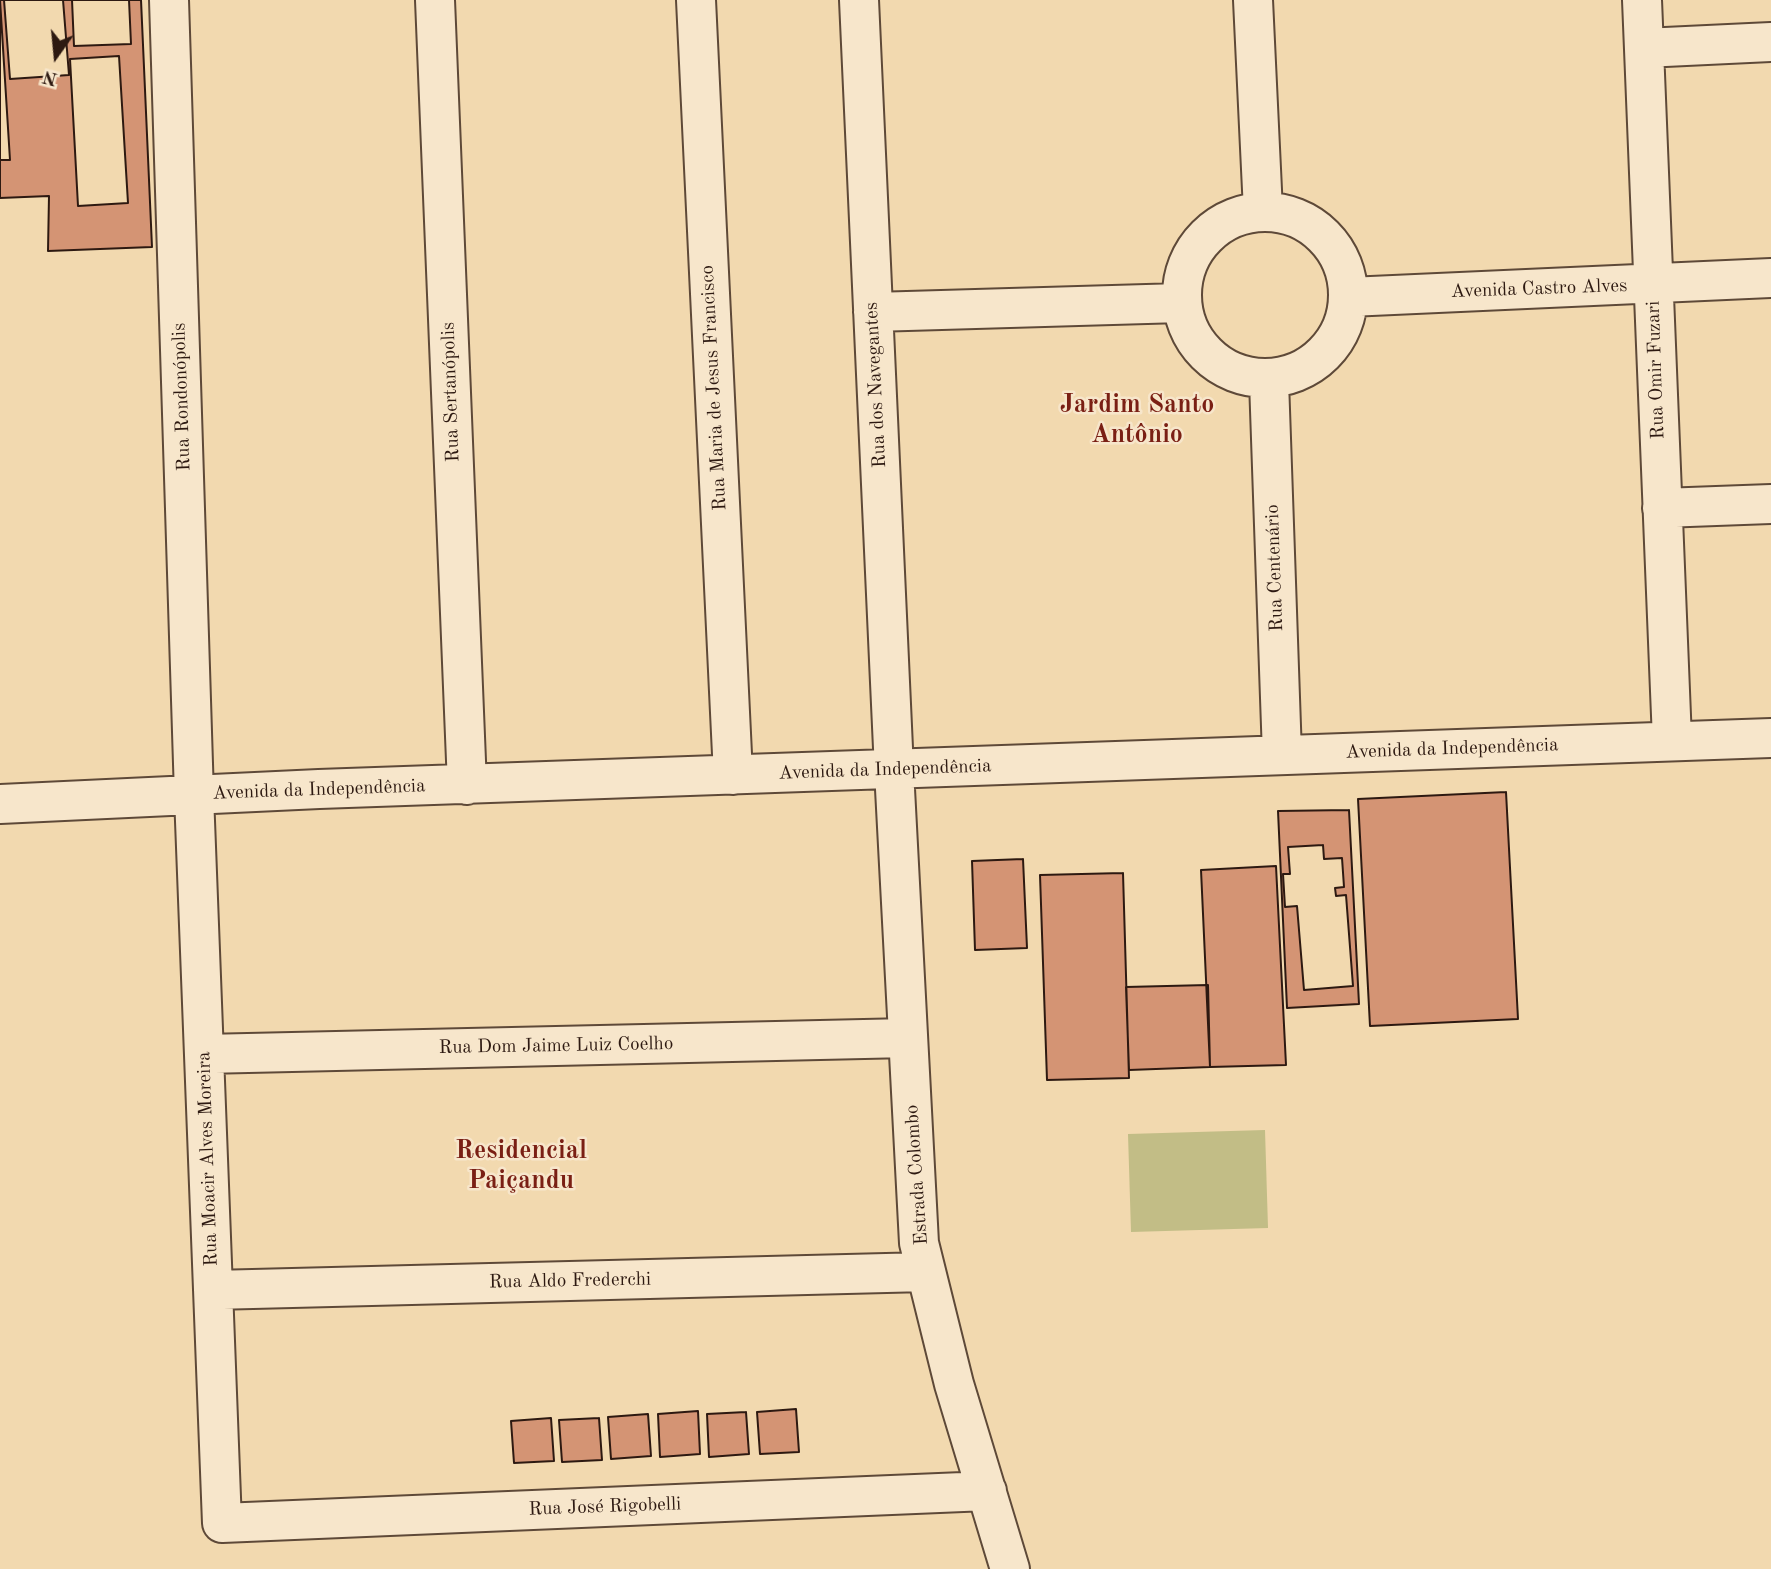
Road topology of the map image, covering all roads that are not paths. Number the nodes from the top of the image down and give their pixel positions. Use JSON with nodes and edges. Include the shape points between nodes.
{"nodes":[{"id":1,"x":169,"y":0,"type":"edge"},
{"id":2,"x":435,"y":0,"type":"edge"},
{"id":3,"x":696,"y":0,"type":"edge"},
{"id":4,"x":859,"y":0,"type":"edge"},
{"id":5,"x":1253,"y":0,"type":"edge"},
{"id":6,"x":1642,"y":0,"type":"edge"},
{"id":7,"x":1771,"y":42,"type":"edge"},
{"id":8,"x":1644,"y":48,"type":"junction"},
{"id":9,"x":1263,"y":211,"type":"junction"},
{"id":10,"x":1771,"y":278,"type":"edge"},
{"id":11,"x":1653,"y":284,"type":"junction"},
{"id":12,"x":1349,"y":297,"type":"junction"},
{"id":13,"x":1181,"y":303,"type":"junction"},
{"id":14,"x":873,"y":312,"type":"junction"},
{"id":15,"x":1269,"y":381,"type":"junction"},
{"id":16,"x":1771,"y":504,"type":"edge"},
{"id":17,"x":1662,"y":508,"type":"junction"},
{"id":18,"x":1771,"y":738,"type":"edge"},
{"id":19,"x":1672,"y":740,"type":"junction"},
{"id":20,"x":1282,"y":755,"type":"junction"},
{"id":21,"x":894,"y":769,"type":"junction"},
{"id":22,"x":733,"y":775,"type":"junction"},
{"id":23,"x":467,"y":785,"type":"junction"},
{"id":24,"x":194,"y":795,"type":"junction"},
{"id":25,"x":0,"y":804,"type":"edge"},
{"id":26,"x":908,"y":1038,"type":"junction"},
{"id":27,"x":204,"y":1054,"type":"junction"},
{"id":28,"x":926,"y":1272,"type":"junction"},
{"id":29,"x":213,"y":1290,"type":"junction"},
{"id":30,"x":987,"y":1492,"type":"junction"},
{"id":31,"x":222,"y":1522,"type":"joint"},
{"id":32,"x":1010,"y":1569,"type":"edge"}],
"edges":[{"from":1,"to":24,"type":"street","name":"Rua Rondonópolis"},
{"from":2,"to":23,"type":"street","name":"Rua Sertanópolis"},
{"from":3,"to":22,"type":"street","name":"Rua Maria de Jesus Francisco"},
{"from":4,"to":14,"type":"street","name":"Rua dos Navegantes"},
{"from":5,"to":9,"type":"street"},
{"from":6,"to":8,"type":"street","name":"Rua Omir Fuzari"},
{"from":7,"to":8,"type":"street"},
{"from":8,"to":11,"type":"street","name":"Rua Omir Fuzari"},
{"from":9,"to":12,"type":"street","via":[[1310,225],[1331,244],[1344,269]]},
{"from":9,"to":13,"type":"street","via":[[1227,220],[1204,238],[1189,261]]},
{"from":10,"to":11,"type":"street","name":"Avenida Castro Alves"},
{"from":11,"to":12,"type":"street","name":"Avenida Castro Alves"},
{"from":11,"to":17,"type":"street","name":"Rua Omir Fuzari"},
{"from":12,"to":15,"type":"street","via":[[1344,323],[1331,346],[1312,364]]},
{"from":13,"to":14,"type":"street"},
{"from":13,"to":15,"type":"street","via":[[1194,340],[1212,359],[1235,373]]},
{"from":14,"to":21,"type":"street","name":"Rua dos Navegantes"},
{"from":15,"to":20,"type":"street","name":"Rua Centenário"},
{"from":16,"to":17,"type":"street"},
{"from":17,"to":19,"type":"street","name":"Rua Omir Fuzari"},
{"from":18,"to":19,"type":"street","name":"Avenida da Independência"},
{"from":19,"to":20,"type":"street","name":"Avenida da Independência"},
{"from":20,"to":21,"type":"street","name":"Avenida da Independência"},
{"from":21,"to":22,"type":"street","name":"Avenida da Independência"},
{"from":21,"to":26,"type":"street","name":"Estrada Colombo"},
{"from":22,"to":23,"type":"street","name":"Avenida da Independência"},
{"from":23,"to":24,"type":"street","name":"Avenida da Independência"},
{"from":24,"to":25,"type":"street","name":"Avenida da Independência"},
{"from":24,"to":27,"type":"street","name":"Rua Moacir Alves Moreira"},
{"from":26,"to":27,"type":"street","name":"Rua Dom Jaime Luiz Coelho"},
{"from":26,"to":28,"type":"street","name":"Estrada Colombo","via":[[919,1243]]},
{"from":27,"to":29,"type":"street","name":"Rua Moacir Alves Moreira"},
{"from":28,"to":29,"type":"street","name":"Rua Aldo Frederchi"},
{"from":28,"to":30,"type":"street","name":"Estrada Colombo"},
{"from":29,"to":31,"type":"street","name":"Rua Moacir Alves Moreira"},
{"from":30,"to":31,"type":"street","name":"Rua José Rigobelli"},
{"from":30,"to":32,"type":"street","name":"Estrada Colombo"}]}
